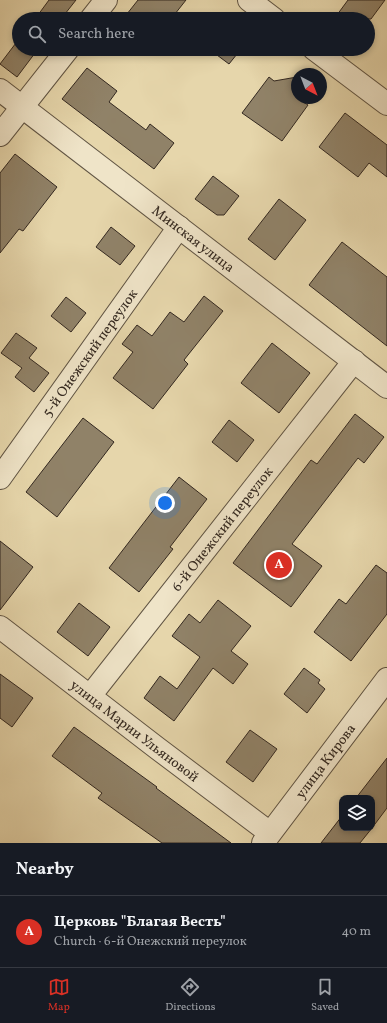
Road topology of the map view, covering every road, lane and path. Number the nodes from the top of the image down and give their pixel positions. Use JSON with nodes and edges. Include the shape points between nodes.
{"nodes":[{"id":1,"x":106,"y":0,"type":"edge"},
{"id":2,"x":249,"y":0,"type":"edge"},
{"id":3,"x":97,"y":12,"type":"edge"},
{"id":4,"x":265,"y":12,"type":"edge"},
{"id":5,"x":62,"y":56,"type":"edge"},
{"id":6,"x":323,"y":56,"type":"edge"},
{"id":7,"x":0,"y":90,"type":"edge"},
{"id":8,"x":387,"y":104,"type":"edge"},
{"id":9,"x":22,"y":107,"type":"junction"},
{"id":10,"x":0,"y":135,"type":"edge"},
{"id":11,"x":179,"y":227,"type":"junction"},
{"id":12,"x":354,"y":361,"type":"junction"},
{"id":13,"x":387,"y":387,"type":"edge"},
{"id":14,"x":0,"y":478,"type":"edge"},
{"id":15,"x":0,"y":626,"type":"edge"},
{"id":16,"x":387,"y":679,"type":"edge"},
{"id":17,"x":90,"y":696,"type":"junction"},
{"id":18,"x":266,"y":838,"type":"edge"}],
"edges":[{"from":1,"to":3,"type":"street"},
{"from":2,"to":4,"type":"street"},
{"from":5,"to":9,"type":"street"},
{"from":6,"to":8,"type":"street"},
{"from":7,"to":9,"type":"street","name":"Минская улица"},
{"from":9,"to":10,"type":"street"},
{"from":9,"to":11,"type":"street","name":"Минская улица"},
{"from":11,"to":12,"type":"street","name":"Минская улица"},
{"from":11,"to":14,"type":"street","name":"5-й Онежский переулок"},
{"from":12,"to":13,"type":"street","name":"Минская улица"},
{"from":12,"to":17,"type":"street","name":"6-й Онежский переулок"},
{"from":15,"to":17,"type":"street","name":"улица Марии Ульяновой"},
{"from":16,"to":18,"type":"street","name":"улица Кирова"},
{"from":17,"to":18,"type":"street","name":"улица Марии Ульяновой"}]}
